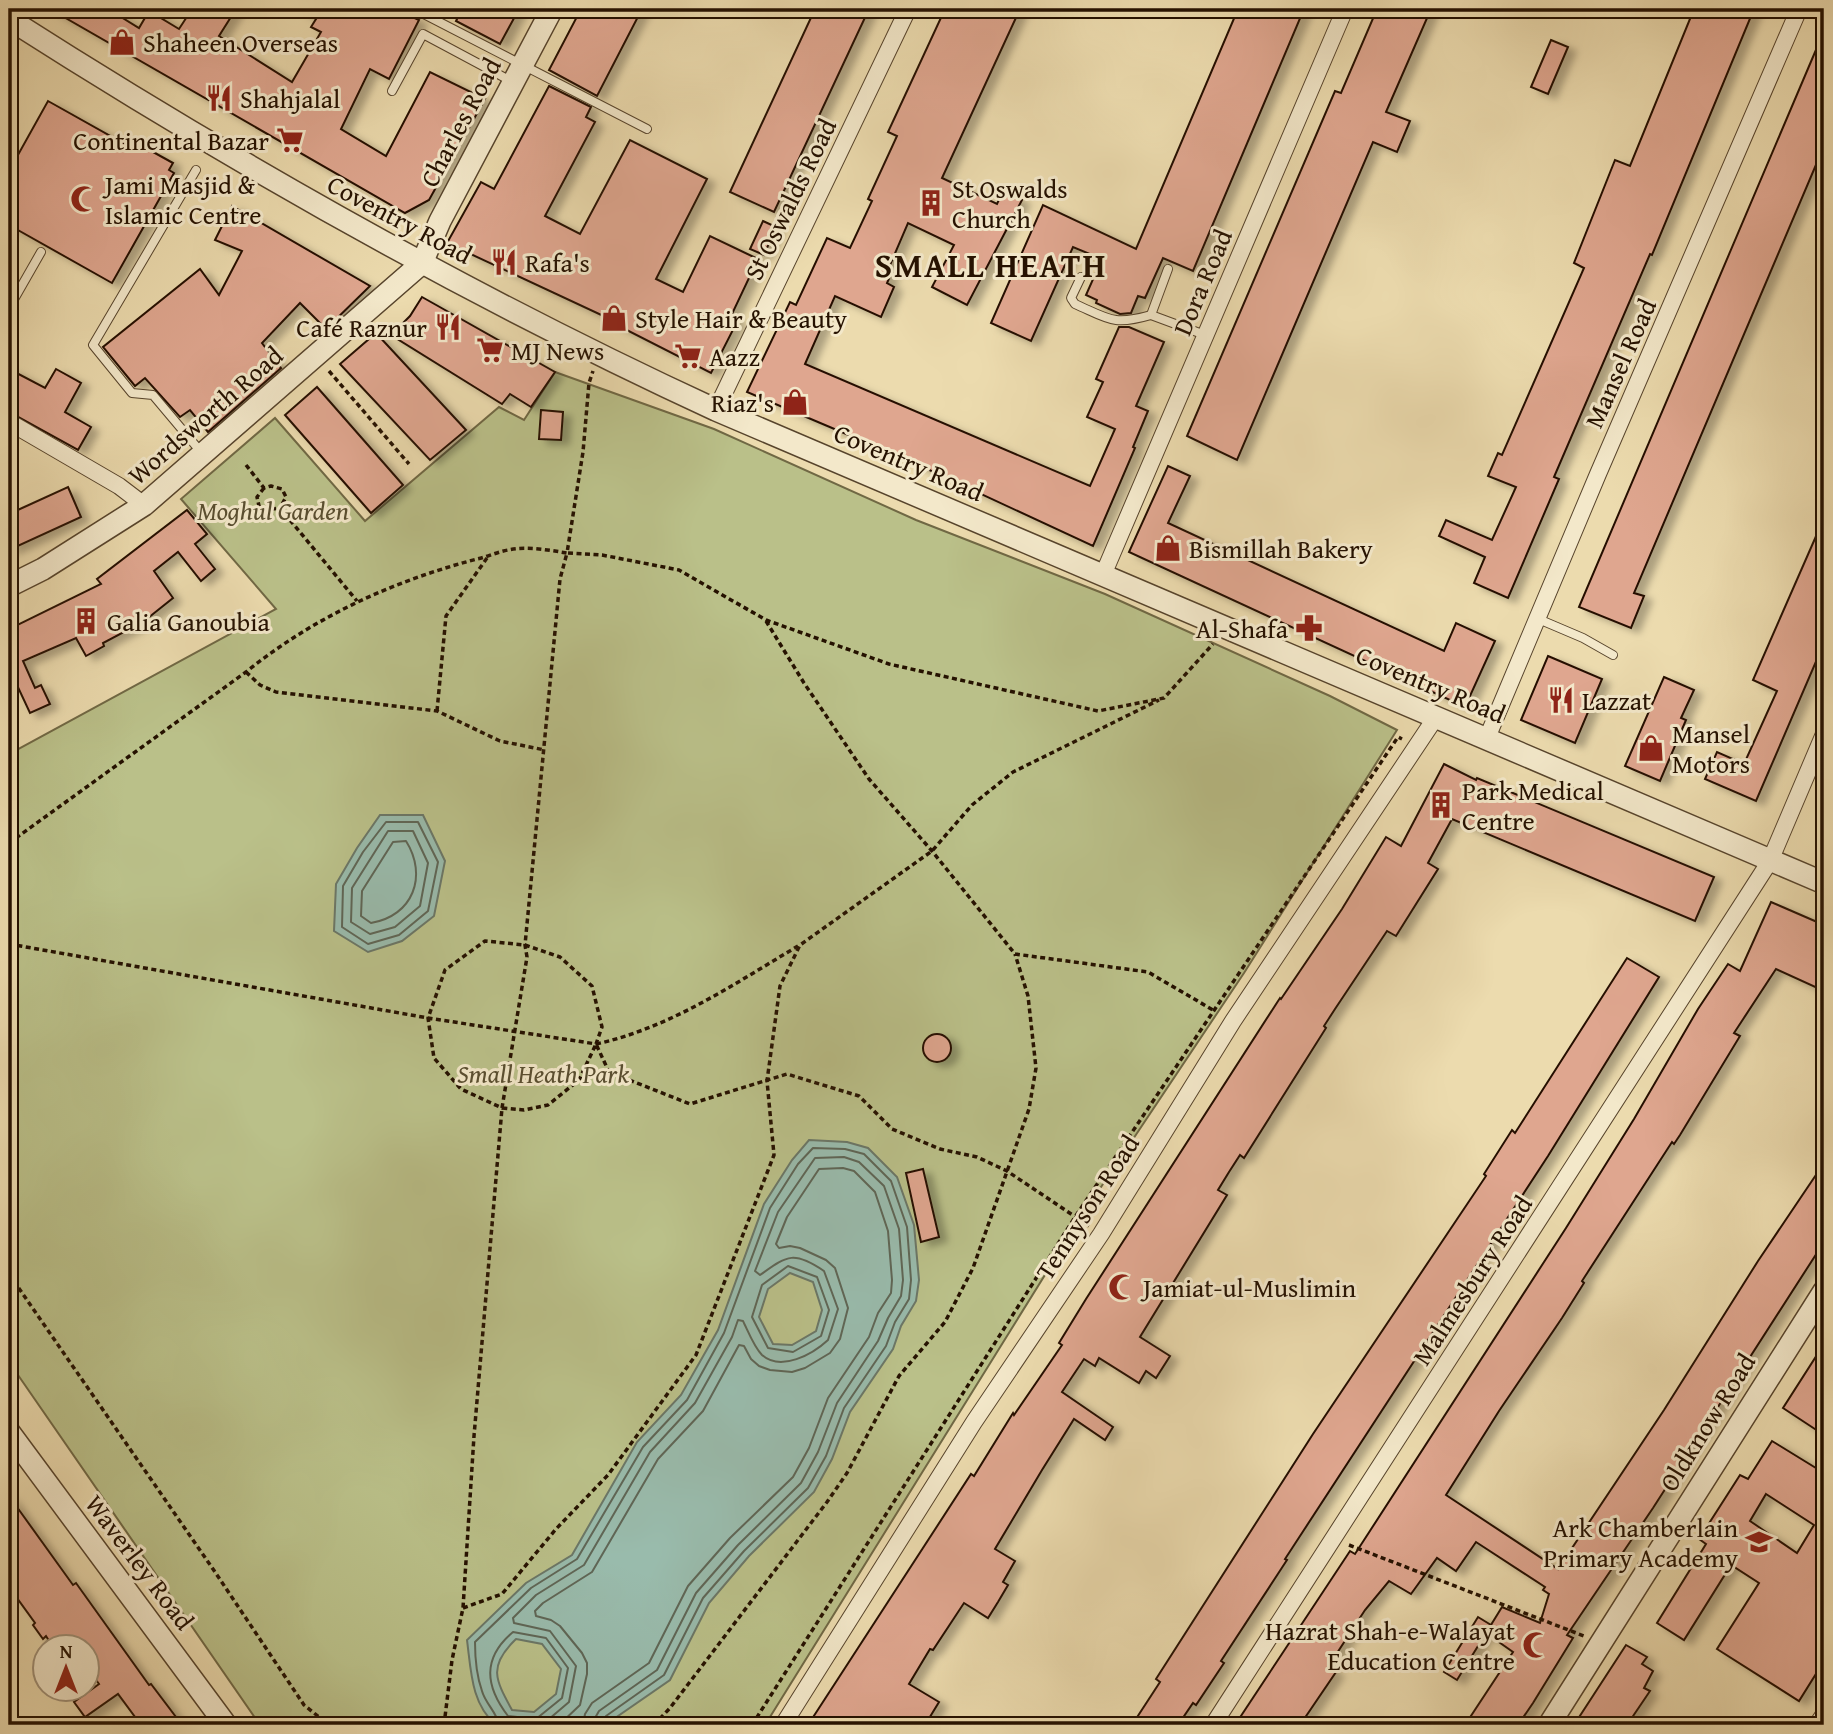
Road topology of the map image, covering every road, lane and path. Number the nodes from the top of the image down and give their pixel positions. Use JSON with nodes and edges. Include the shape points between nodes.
{"nodes":[{"id":1,"x":414,"y":9,"type":"edge"},
{"id":2,"x":552,"y":9,"type":"edge"},
{"id":3,"x":908,"y":9,"type":"edge"},
{"id":4,"x":1345,"y":9,"type":"edge"},
{"id":5,"x":1799,"y":9,"type":"edge"},
{"id":6,"x":9,"y":19,"type":"edge"},
{"id":7,"x":523,"y":63,"type":"junction"},
{"id":8,"x":513,"y":82,"type":"junction"},
{"id":9,"x":392,"y":91,"type":"dead end"},
{"id":10,"x":647,"y":129,"type":"dead end"},
{"id":11,"x":196,"y":170,"type":"dead end"},
{"id":12,"x":40,"y":252,"type":"dead end"},
{"id":13,"x":422,"y":263,"type":"junction"},
{"id":14,"x":1168,"y":269,"type":"dead end"},
{"id":15,"x":1081,"y":276,"type":"dead end"},
{"id":16,"x":9,"y":308,"type":"edge"},
{"id":17,"x":1151,"y":314,"type":"junction"},
{"id":18,"x":1205,"y":335,"type":"junction"},
{"id":19,"x":316,"y":356,"type":"junction"},
{"id":20,"x":599,"y":356,"type":"junction"},
{"id":21,"x":716,"y":410,"type":"junction"},
{"id":22,"x":9,"y":422,"type":"edge"},
{"id":23,"x":203,"y":454,"type":"junction"},
{"id":24,"x":410,"y":464,"type":"dead end"},
{"id":25,"x":246,"y":465,"type":"dead end"},
{"id":26,"x":264,"y":488,"type":"junction"},
{"id":27,"x":144,"y":505,"type":"junction"},
{"id":28,"x":280,"y":508,"type":"junction"},
{"id":29,"x":566,"y":553,"type":"junction"},
{"id":30,"x":488,"y":556,"type":"junction"},
{"id":31,"x":1103,"y":575,"type":"junction"},
{"id":32,"x":9,"y":586,"type":"edge"},
{"id":33,"x":357,"y":601,"type":"junction"},
{"id":34,"x":1536,"y":618,"type":"junction"},
{"id":35,"x":766,"y":620,"type":"junction"},
{"id":36,"x":1232,"y":629,"type":"junction"},
{"id":37,"x":1614,"y":655,"type":"dead end"},
{"id":38,"x":246,"y":672,"type":"junction"},
{"id":39,"x":1164,"y":698,"type":"junction"},
{"id":40,"x":437,"y":710,"type":"junction"},
{"id":41,"x":1436,"y":717,"type":"junction"},
{"id":42,"x":1824,"y":734,"type":"edge"},
{"id":43,"x":1487,"y":738,"type":"junction"},
{"id":44,"x":1416,"y":747,"type":"junction"},
{"id":45,"x":545,"y":750,"type":"junction"},
{"id":46,"x":9,"y":843,"type":"edge"},
{"id":47,"x":932,"y":851,"type":"junction"},
{"id":48,"x":1770,"y":861,"type":"junction"},
{"id":49,"x":1824,"y":883,"type":"edge"},
{"id":50,"x":9,"y":944,"type":"edge"},
{"id":51,"x":525,"y":945,"type":"junction"},
{"id":52,"x":800,"y":945,"type":"junction"},
{"id":53,"x":1015,"y":954,"type":"junction"},
{"id":54,"x":1213,"y":1010,"type":"junction"},
{"id":55,"x":429,"y":1018,"type":"junction"},
{"id":56,"x":1233,"y":1021,"type":"junction"},
{"id":57,"x":515,"y":1031,"type":"junction"},
{"id":58,"x":596,"y":1044,"type":"junction"},
{"id":59,"x":767,"y":1081,"type":"junction"},
{"id":60,"x":502,"y":1108,"type":"junction"},
{"id":61,"x":1007,"y":1171,"type":"junction"},
{"id":62,"x":1075,"y":1217,"type":"junction"},
{"id":63,"x":1101,"y":1234,"type":"junction"},
{"id":64,"x":9,"y":1274,"type":"edge"},
{"id":65,"x":1824,"y":1291,"type":"edge"},
{"id":66,"x":9,"y":1432,"type":"edge"},
{"id":67,"x":1334,"y":1540,"type":"junction"},
{"id":68,"x":463,"y":1608,"type":"junction"},
{"id":69,"x":1602,"y":1643,"type":"junction"},
{"id":70,"x":1824,"y":1707,"type":"edge"},
{"id":71,"x":226,"y":1725,"type":"edge"},
{"id":72,"x":329,"y":1725,"type":"edge"},
{"id":73,"x":444,"y":1725,"type":"edge"},
{"id":74,"x":654,"y":1725,"type":"edge"},
{"id":75,"x":752,"y":1725,"type":"edge"},
{"id":76,"x":783,"y":1725,"type":"edge"},
{"id":77,"x":1213,"y":1725,"type":"edge"},
{"id":78,"x":1549,"y":1725,"type":"edge"},
{"id":79,"x":1812,"y":1725,"type":"edge"}],
"edges":[{"from":1,"to":7,"type":"lane"},
{"from":2,"to":7,"type":"street","name":"Charles Road"},
{"from":3,"to":21,"type":"street","name":"St Oswalds Road"},
{"from":4,"to":18,"type":"street","name":"Dora Road"},
{"from":5,"to":34,"type":"street","name":"Mansel Road"},
{"from":6,"to":13,"type":"street","name":"Coventry Road","via":[[288,190]]},
{"from":7,"to":8,"type":"street","name":"Charles Road"},
{"from":7,"to":10,"type":"lane"},
{"from":8,"to":9,"type":"lane","via":[[423,34]]},
{"from":8,"to":13,"type":"street","name":"Charles Road"},
{"from":11,"to":23,"type":"lane","via":[[93,345],[132,393],[153,395]]},
{"from":12,"to":16,"type":"lane"},
{"from":13,"to":19,"type":"street","name":"Wordsworth Road"},
{"from":13,"to":20,"type":"street","name":"Coventry Road"},
{"from":14,"to":17,"type":"lane"},
{"from":15,"to":17,"type":"lane","via":[[1071,298],[1075,304],[1113,321]]},
{"from":17,"to":18,"type":"lane"},
{"from":18,"to":31,"type":"street","name":"Dora Road"},
{"from":19,"to":23,"type":"street","name":"Wordsworth Road"},
{"from":19,"to":24,"type":"path"},
{"from":20,"to":21,"type":"street","name":"Coventry Road"},
{"from":20,"to":29,"type":"path","via":[[589,383]]},
{"from":21,"to":31,"type":"street","name":"Coventry Road"},
{"from":22,"to":27,"type":"street"},
{"from":23,"to":27,"type":"street","name":"Wordsworth Road"},
{"from":25,"to":26,"type":"path"},
{"from":26,"to":28,"type":"path","via":[[282,489],[286,497]]},
{"from":26,"to":28,"type":"path","via":[[257,497],[259,506]]},
{"from":27,"to":32,"type":"street","name":"Wordsworth Road"},
{"from":28,"to":33,"type":"path"},
{"from":29,"to":30,"type":"path","via":[[508,550]]},
{"from":29,"to":35,"type":"path","via":[[679,570]]},
{"from":29,"to":45,"type":"path"},
{"from":30,"to":33,"type":"path","via":[[428,572]]},
{"from":30,"to":40,"type":"path","via":[[446,616]]},
{"from":31,"to":36,"type":"street","name":"Coventry Road"},
{"from":33,"to":38,"type":"path"},
{"from":34,"to":37,"type":"lane"},
{"from":34,"to":43,"type":"street","name":"Mansel Road"},
{"from":35,"to":39,"type":"path","via":[[890,664],[1098,710]]},
{"from":35,"to":47,"type":"path","via":[[869,779]]},
{"from":36,"to":39,"type":"path"},
{"from":36,"to":41,"type":"street","name":"Coventry Road"},
{"from":38,"to":40,"type":"path","via":[[276,692]]},
{"from":38,"to":46,"type":"path"},
{"from":39,"to":47,"type":"path","via":[[1013,772],[972,805]]},
{"from":40,"to":45,"type":"path","via":[[500,741]]},
{"from":41,"to":43,"type":"street","name":"Coventry Road"},
{"from":41,"to":44,"type":"street","name":"Tennyson Road"},
{"from":42,"to":48,"type":"street","name":"Malmesbury Road"},
{"from":43,"to":48,"type":"street","name":"Coventry Road"},
{"from":44,"to":54,"type":"path","via":[[1398,737]]},
{"from":44,"to":56,"type":"street","name":"Tennyson Road"},
{"from":45,"to":51,"type":"path"},
{"from":47,"to":52,"type":"path"},
{"from":47,"to":53,"type":"path"},
{"from":48,"to":49,"type":"street","name":"Coventry Road"},
{"from":48,"to":67,"type":"street","name":"Malmesbury Road"},
{"from":50,"to":55,"type":"path"},
{"from":51,"to":55,"type":"path","via":[[485,942],[445,970]]},
{"from":51,"to":57,"type":"path"},
{"from":51,"to":58,"type":"path","via":[[561,957],[592,986],[601,1027]]},
{"from":52,"to":58,"type":"path","via":[[672,1019]]},
{"from":52,"to":59,"type":"path","via":[[779,986]]},
{"from":53,"to":54,"type":"path","via":[[1148,972]]},
{"from":53,"to":61,"type":"path","via":[[1028,996],[1036,1068],[1029,1109]]},
{"from":54,"to":56,"type":"path"},
{"from":54,"to":62,"type":"path"},
{"from":55,"to":57,"type":"path"},
{"from":55,"to":60,"type":"path","via":[[434,1058],[461,1089]]},
{"from":56,"to":63,"type":"street","name":"Tennyson Road"},
{"from":57,"to":58,"type":"path"},
{"from":57,"to":60,"type":"path"},
{"from":58,"to":59,"type":"path","via":[[609,1072],[690,1104]]},
{"from":58,"to":60,"type":"path","via":[[579,1080],[548,1105]]},
{"from":59,"to":61,"type":"path","via":[[787,1074],[859,1096],[892,1129]]},
{"from":59,"to":68,"type":"path","via":[[774,1155],[696,1355],[608,1475],[555,1529],[502,1594]]},
{"from":60,"to":68,"type":"path"},
{"from":61,"to":62,"type":"path"},
{"from":61,"to":74,"type":"path","via":[[973,1268],[945,1322],[900,1376],[827,1502]]},
{"from":62,"to":63,"type":"path"},
{"from":62,"to":75,"type":"path"},
{"from":63,"to":76,"type":"street","name":"Tennyson Road","via":[[974,1422]]},
{"from":64,"to":72,"type":"path","via":[[304,1704]]},
{"from":65,"to":69,"type":"street","name":"Oldknow Road"},
{"from":66,"to":71,"type":"street","name":"Waverley Road"},
{"from":67,"to":69,"type":"path"},
{"from":67,"to":77,"type":"street","name":"Malmesbury Road"},
{"from":68,"to":73,"type":"path"},
{"from":69,"to":78,"type":"street","name":"Oldknow Road"},
{"from":70,"to":79,"type":"lane"}]}
